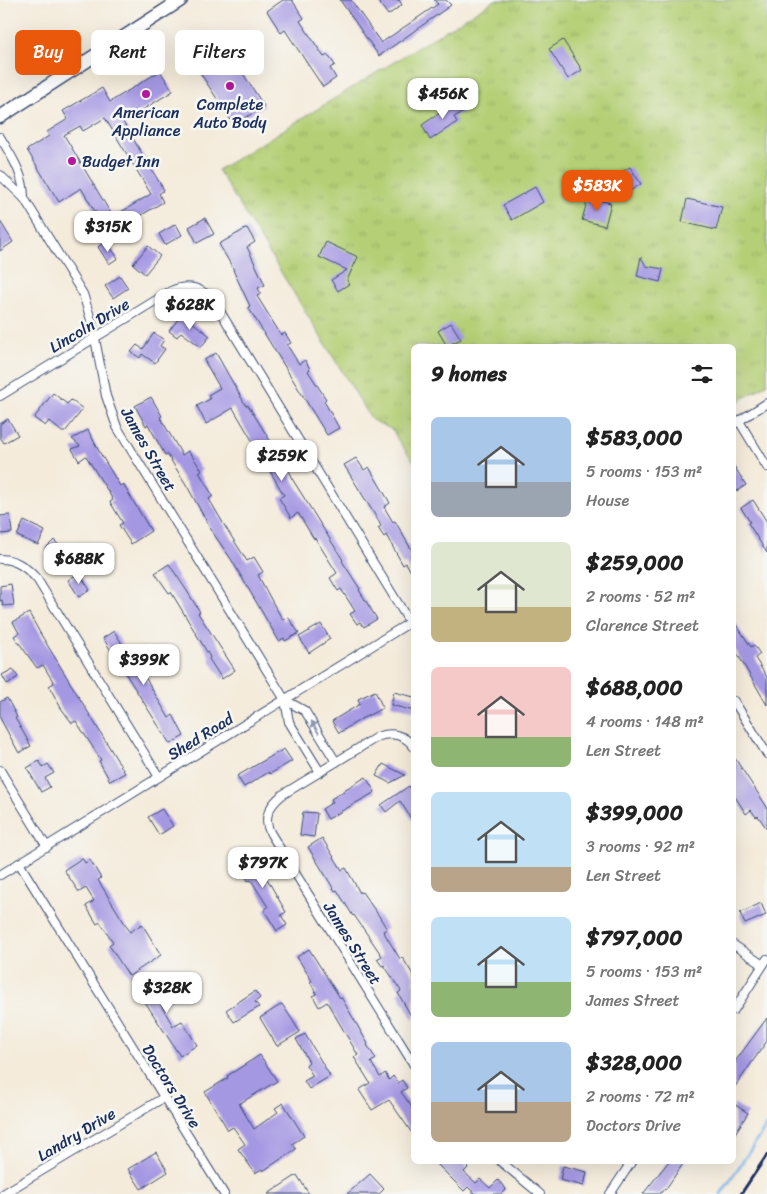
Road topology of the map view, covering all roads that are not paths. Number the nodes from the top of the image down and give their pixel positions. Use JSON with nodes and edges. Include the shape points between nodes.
{"nodes":[{"id":1,"x":181,"y":0,"type":"edge"},
{"id":2,"x":0,"y":117,"type":"edge"},
{"id":3,"x":0,"y":137,"type":"edge"},
{"id":4,"x":0,"y":175,"type":"edge"},
{"id":5,"x":24,"y":198,"type":"junction"},
{"id":6,"x":95,"y":338,"type":"junction"},
{"id":7,"x":0,"y":396,"type":"edge"},
{"id":8,"x":767,"y":403,"type":"edge"},
{"id":9,"x":736,"y":422,"type":"edge"},
{"id":10,"x":767,"y":466,"type":"edge"},
{"id":11,"x":0,"y":559,"type":"edge"},
{"id":12,"x":411,"y":620,"type":"edge"},
{"id":13,"x":411,"y":623,"type":"edge"},
{"id":14,"x":285,"y":700,"type":"junction"},
{"id":15,"x":736,"y":703,"type":"edge"},
{"id":16,"x":411,"y":744,"type":"edge"},
{"id":17,"x":767,"y":754,"type":"edge"},
{"id":18,"x":336,"y":762,"type":"junction"},
{"id":19,"x":0,"y":770,"type":"edge"},
{"id":20,"x":320,"y":772,"type":"junction"},
{"id":21,"x":159,"y":777,"type":"junction"},
{"id":22,"x":47,"y":846,"type":"junction"},
{"id":23,"x":19,"y":863,"type":"junction"},
{"id":24,"x":0,"y":875,"type":"edge"},
{"id":25,"x":736,"y":946,"type":"edge"},
{"id":26,"x":765,"y":962,"type":"edge"},
{"id":27,"x":736,"y":1007,"type":"edge"},
{"id":28,"x":411,"y":1060,"type":"edge"},
{"id":29,"x":163,"y":1098,"type":"junction"},
{"id":30,"x":504,"y":1164,"type":"edge"},
{"id":31,"x":630,"y":1164,"type":"edge"},
{"id":32,"x":3,"y":1194,"type":"edge"},
{"id":33,"x":224,"y":1194,"type":"edge"},
{"id":34,"x":540,"y":1194,"type":"edge"},
{"id":35,"x":610,"y":1194,"type":"edge"}],
"edges":[{"from":1,"to":2,"type":"main road"},
{"from":3,"to":5,"type":"street","name":"James Street","via":[[19,169]]},
{"from":4,"to":5,"type":"street","name":"James Street"},
{"from":5,"to":6,"type":"street","name":"James Street","via":[[80,288]]},
{"from":6,"to":7,"type":"street","name":"Lincoln Drive"},
{"from":6,"to":12,"type":"street","name":"Lincoln Drive","via":[[171,291],[195,288],[206,293]]},
{"from":6,"to":14,"type":"street","name":"James Street","via":[[107,401],[117,427]]},
{"from":8,"to":9,"type":"street"},
{"from":9,"to":10,"type":"street"},
{"from":11,"to":21,"type":"street","via":[[20,564],[37,579]]},
{"from":13,"to":14,"type":"street","name":"Shed Road"},
{"from":18,"to":14,"type":"street","name":"James Street","one_way":true,"via":[[305,711]]},
{"from":14,"to":20,"type":"street","name":"James Street","via":[[289,722]]},
{"from":14,"to":21,"type":"street","name":"Shed Road"},
{"from":15,"to":17,"type":"street"},
{"from":16,"to":18,"type":"street","name":"James Street","via":[[405,738],[383,734]]},
{"from":18,"to":20,"type":"street","name":"James Street"},
{"from":19,"to":22,"type":"street"},
{"from":20,"to":28,"type":"street","name":"James Street","via":[[276,800],[266,818],[268,829]]},
{"from":21,"to":22,"type":"street","name":"Shed Road"},
{"from":22,"to":23,"type":"street","name":"Shed Road"},
{"from":23,"to":24,"type":"street","name":"Shed Road"},
{"from":23,"to":29,"type":"street","name":"Doctors Drive"},
{"from":25,"to":26,"type":"street"},
{"from":26,"to":27,"type":"street"},
{"from":29,"to":32,"type":"street","name":"Landry Drive"},
{"from":29,"to":33,"type":"street","name":"Doctors Drive"},
{"from":30,"to":34,"type":"street"},
{"from":31,"to":35,"type":"street"}]}
